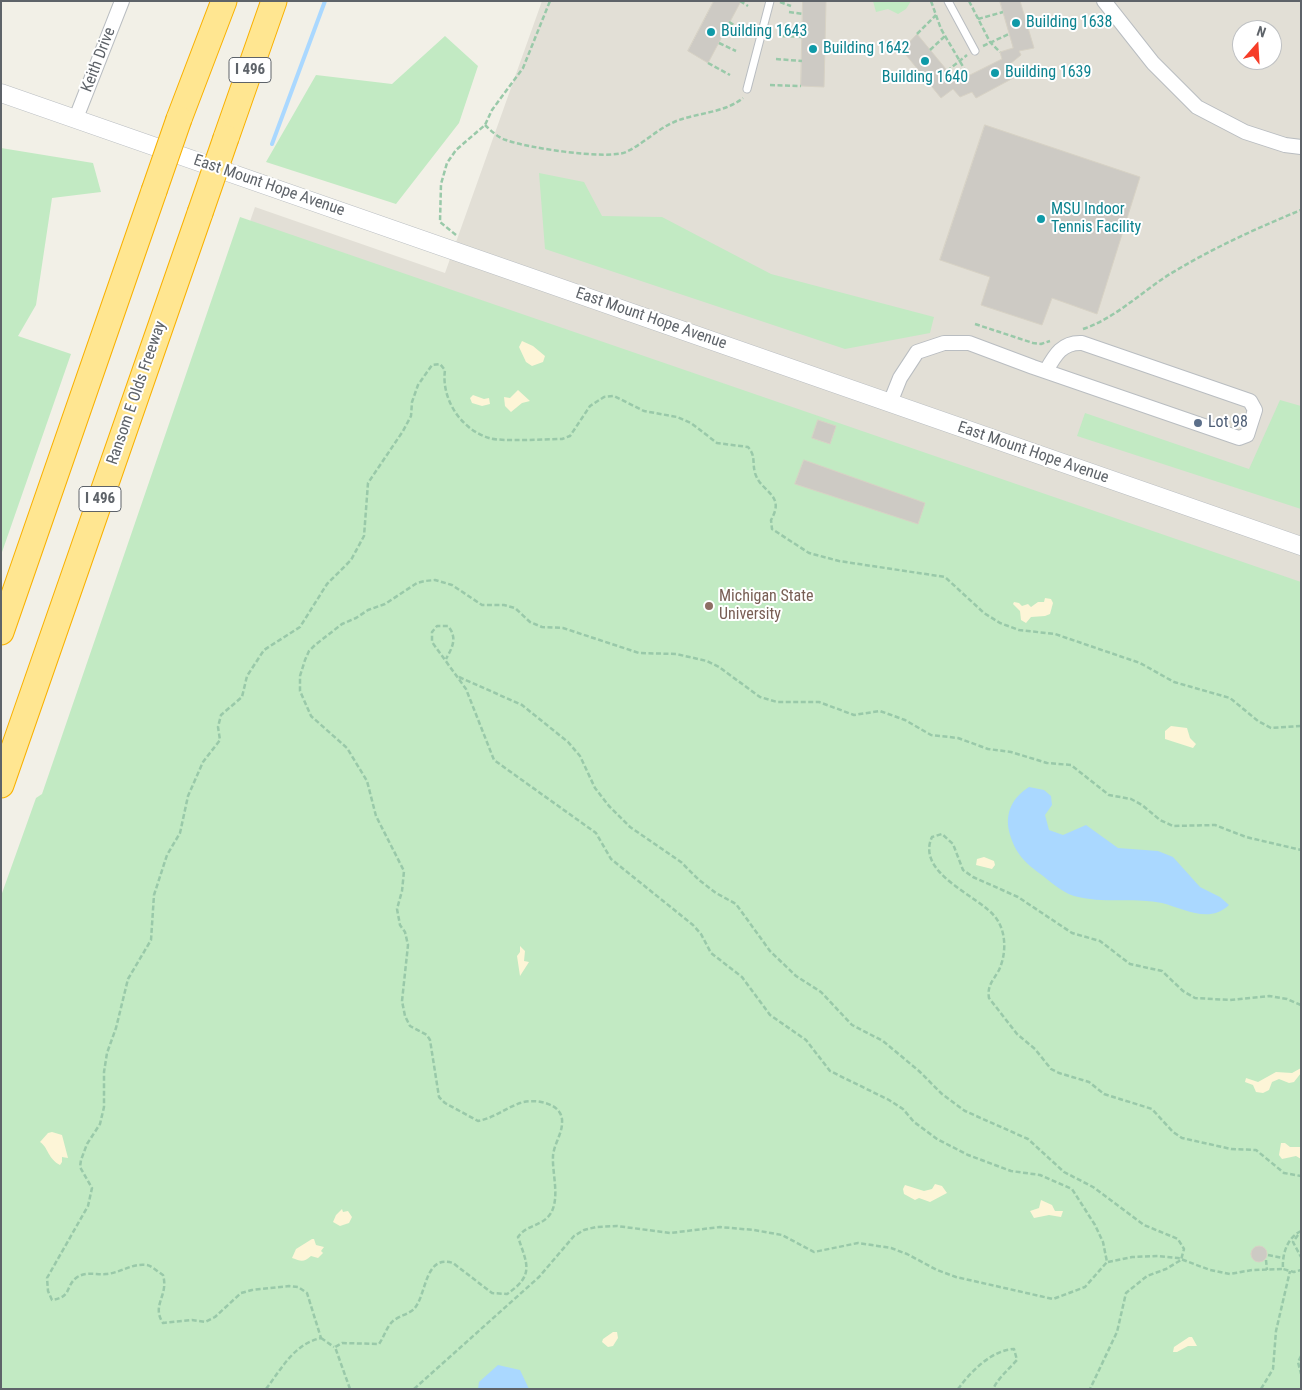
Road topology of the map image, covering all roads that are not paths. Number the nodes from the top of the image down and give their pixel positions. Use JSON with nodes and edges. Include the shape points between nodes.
{"nodes":[{"id":1,"x":122,"y":1,"type":"edge"},
{"id":2,"x":224,"y":1,"type":"edge"},
{"id":3,"x":274,"y":1,"type":"edge"},
{"id":4,"x":770,"y":1,"type":"edge"},
{"id":5,"x":948,"y":1,"type":"edge"},
{"id":6,"x":1104,"y":1,"type":"edge"},
{"id":7,"x":975,"y":51,"type":"dead end"},
{"id":8,"x":748,"y":89,"type":"road end"},
{"id":9,"x":1,"y":93,"type":"edge"},
{"id":10,"x":76,"y":118,"type":"junction"},
{"id":11,"x":1301,"y":147,"type":"edge"},
{"id":12,"x":1046,"y":372,"type":"junction"},
{"id":13,"x":890,"y":403,"type":"junction"},
{"id":14,"x":1301,"y":546,"type":"edge"},
{"id":15,"x":1,"y":632,"type":"edge"},
{"id":16,"x":1,"y":785,"type":"edge"}],
"edges":[{"from":1,"to":10,"type":"street","name":"Keith Drive"},
{"from":2,"to":15,"type":"highway","bridge":true,"via":[[179,120]]},
{"from":3,"to":16,"type":"highway","name":"Ransom E Olds Freeway","number":"I 496","bridge":true},
{"from":4,"to":8,"type":"lane"},
{"from":5,"to":7,"type":"lane"},
{"from":6,"to":11,"type":"street","via":[[1153,63],[1197,107],[1245,132]]},
{"from":9,"to":10,"type":"street","name":"East Mount Hope Avenue"},
{"from":10,"to":13,"type":"street","name":"East Mount Hope Avenue"},
{"from":12,"to":12,"type":"street","via":[[1062,347],[1082,344],[1250,401],[1255,410],[1247,435],[1239,438]]},
{"from":12,"to":13,"type":"street","via":[[969,343],[944,343],[917,352],[900,378]]},
{"from":13,"to":14,"type":"street","name":"East Mount Hope Avenue"}]}
